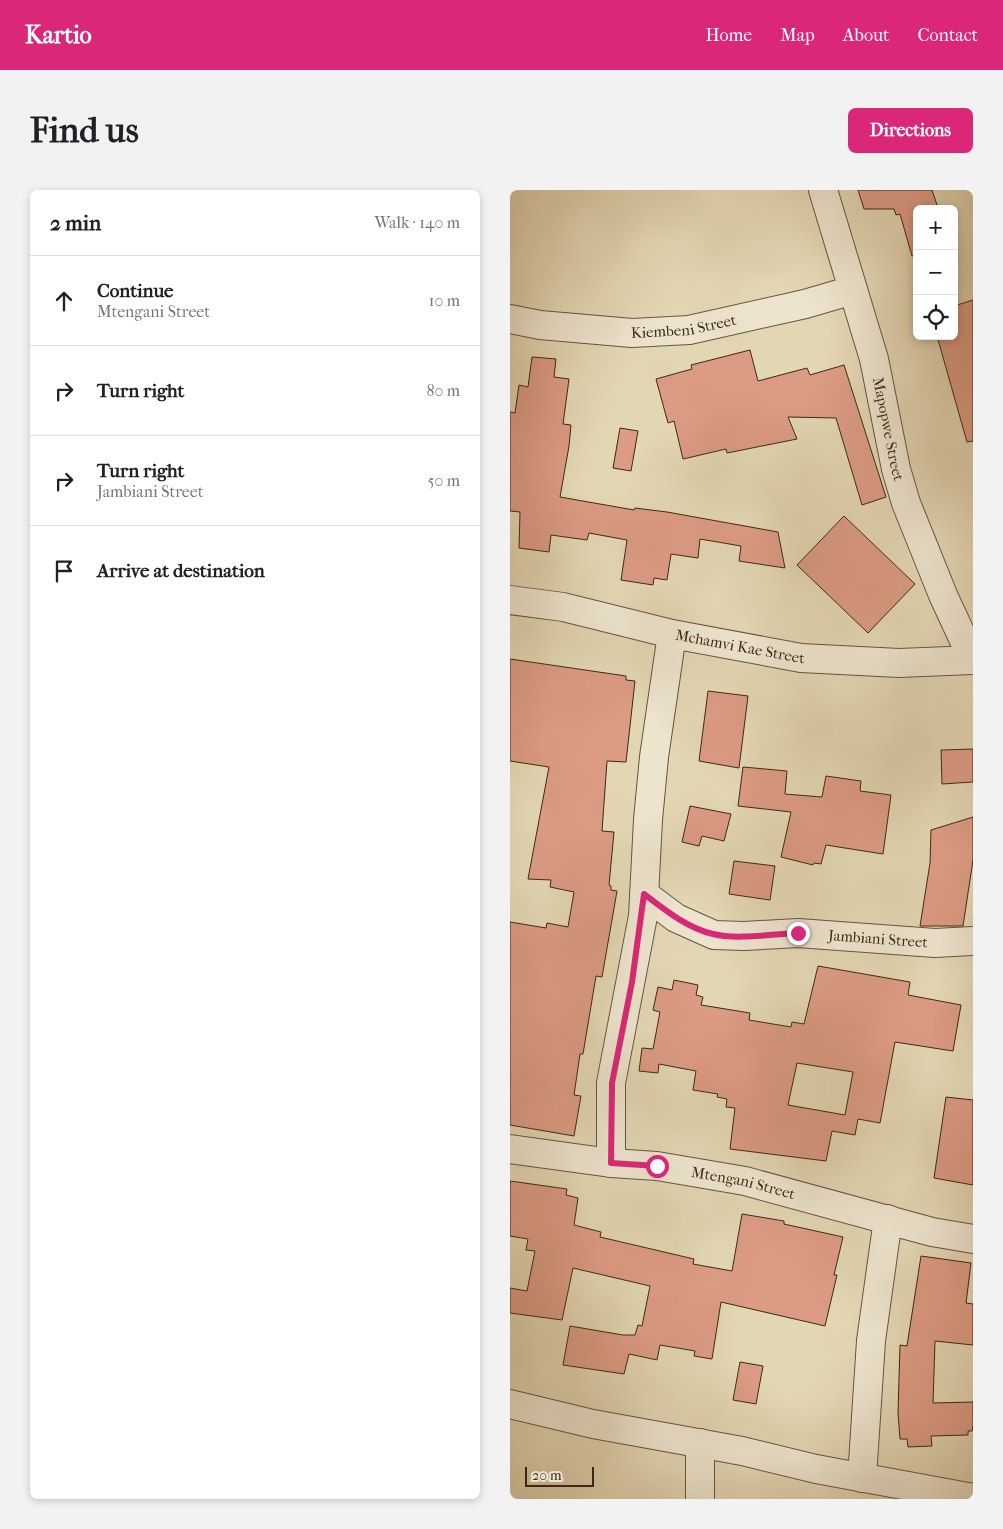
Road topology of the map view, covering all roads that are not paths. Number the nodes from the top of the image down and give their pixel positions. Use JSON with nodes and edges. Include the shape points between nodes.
{"nodes":[{"id":1,"x":823,"y":190,"type":"edge"},
{"id":2,"x":853,"y":290,"type":"junction"},
{"id":3,"x":510,"y":319,"type":"edge"},
{"id":4,"x":510,"y":600,"type":"edge"},
{"id":5,"x":672,"y":634,"type":"junction"},
{"id":6,"x":973,"y":660,"type":"edge"},
{"id":7,"x":644,"y":894,"type":"junction"},
{"id":8,"x":973,"y":941,"type":"edge"},
{"id":9,"x":510,"y":1149,"type":"edge"},
{"id":10,"x":611,"y":1163,"type":"junction"},
{"id":11,"x":888,"y":1219,"type":"junction"},
{"id":12,"x":973,"y":1239,"type":"edge"},
{"id":13,"x":510,"y":1404,"type":"edge"},
{"id":14,"x":700,"y":1443,"type":"junction"},
{"id":15,"x":862,"y":1478,"type":"junction"},
{"id":16,"x":973,"y":1498,"type":"edge"},
{"id":17,"x":700,"y":1499,"type":"edge"}],
"edges":[{"from":1,"to":2,"type":"street","name":"Mapopwe Street"},
{"from":2,"to":3,"type":"street","name":"Kiembeni Street","via":[[689,330],[632,333],[540,325]]},
{"from":2,"to":6,"type":"street","name":"Mapopwe Street","via":[[874,359],[896,469],[906,502]]},
{"from":4,"to":5,"type":"street","name":"Mchamvi Kae Street","via":[[563,607]]},
{"from":5,"to":6,"type":"street","name":"Mchamvi Kae Street","via":[[802,658],[899,663]]},
{"from":5,"to":7,"type":"street","via":[[653,766]]},
{"from":7,"to":8,"type":"street","name":"Jambiani Street","via":[[676,918],[714,935],[798,933],[934,943]]},
{"from":7,"to":10,"type":"street","via":[[632,982],[612,1083]]},
{"from":9,"to":10,"type":"street","name":"Mtengani Street"},
{"from":10,"to":11,"type":"street","name":"Mtengani Street","via":[[657,1166],[745,1181]]},
{"from":11,"to":12,"type":"street","name":"Mtengani Street","via":[[932,1232]]},
{"from":11,"to":15,"type":"street","via":[[871,1341]]},
{"from":13,"to":14,"type":"street","via":[[593,1424]]},
{"from":14,"to":15,"type":"street"},
{"from":14,"to":17,"type":"street"},
{"from":15,"to":16,"type":"street"}]}
